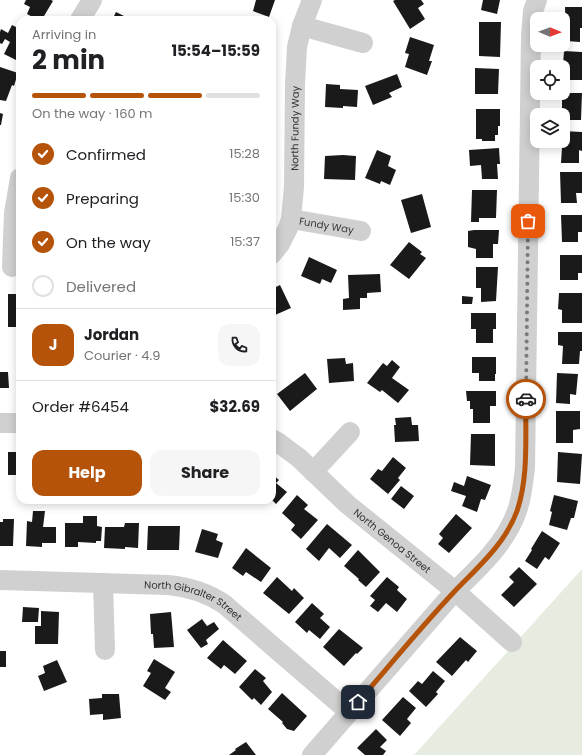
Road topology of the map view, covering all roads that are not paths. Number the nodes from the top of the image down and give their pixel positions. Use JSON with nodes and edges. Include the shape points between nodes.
{"nodes":[{"id":1,"x":92,"y":0,"type":"edge"},
{"id":2,"x":312,"y":0,"type":"edge"},
{"id":3,"x":537,"y":0,"type":"edge"},
{"id":4,"x":82,"y":16,"type":"edge"},
{"id":5,"x":302,"y":26,"type":"junction"},
{"id":6,"x":362,"y":43,"type":"dead end"},
{"id":7,"x":16,"y":201,"type":"edge"},
{"id":8,"x":291,"y":219,"type":"junction"},
{"id":9,"x":361,"y":231,"type":"dead end"},
{"id":10,"x":276,"y":249,"type":"edge"},
{"id":11,"x":11,"y":267,"type":"edge"},
{"id":12,"x":0,"y":423,"type":"edge"},
{"id":13,"x":16,"y":423,"type":"edge"},
{"id":14,"x":350,"y":432,"type":"dead end"},
{"id":15,"x":276,"y":441,"type":"edge"},
{"id":16,"x":313,"y":472,"type":"junction"},
{"id":17,"x":0,"y":580,"type":"edge"},
{"id":18,"x":103,"y":583,"type":"junction"},
{"id":19,"x":455,"y":591,"type":"junction"},
{"id":20,"x":512,"y":642,"type":"dead end"},
{"id":21,"x":105,"y":650,"type":"dead end"},
{"id":22,"x":349,"y":712,"type":"junction"},
{"id":23,"x":312,"y":755,"type":"edge"}],
"edges":[{"from":1,"to":4,"type":"street"},
{"from":2,"to":5,"type":"street","name":"North Fundy Way"},
{"from":3,"to":19,"type":"street","via":[[533,11],[531,36],[524,468],[521,495],[512,523],[505,535],[475,572]]},
{"from":5,"to":6,"type":"street"},
{"from":5,"to":8,"type":"street","name":"North Fundy Way","via":[[297,47]]},
{"from":7,"to":11,"type":"street"},
{"from":8,"to":9,"type":"street","name":"Fundy Way"},
{"from":8,"to":10,"type":"street","name":"North Fundy Way"},
{"from":12,"to":13,"type":"street"},
{"from":14,"to":16,"type":"street"},
{"from":15,"to":16,"type":"street","name":"North Genoa Street"},
{"from":16,"to":19,"type":"street","name":"North Genoa Street","via":[[347,504]]},
{"from":17,"to":18,"type":"street","name":"North Gibralter Street"},
{"from":18,"to":21,"type":"street"},
{"from":18,"to":22,"type":"street","name":"North Gibralter Street","via":[[186,587],[212,596]]},
{"from":19,"to":20,"type":"street","name":"North Genoa Street"},
{"from":19,"to":22,"type":"street"},
{"from":22,"to":23,"type":"street"}]}
